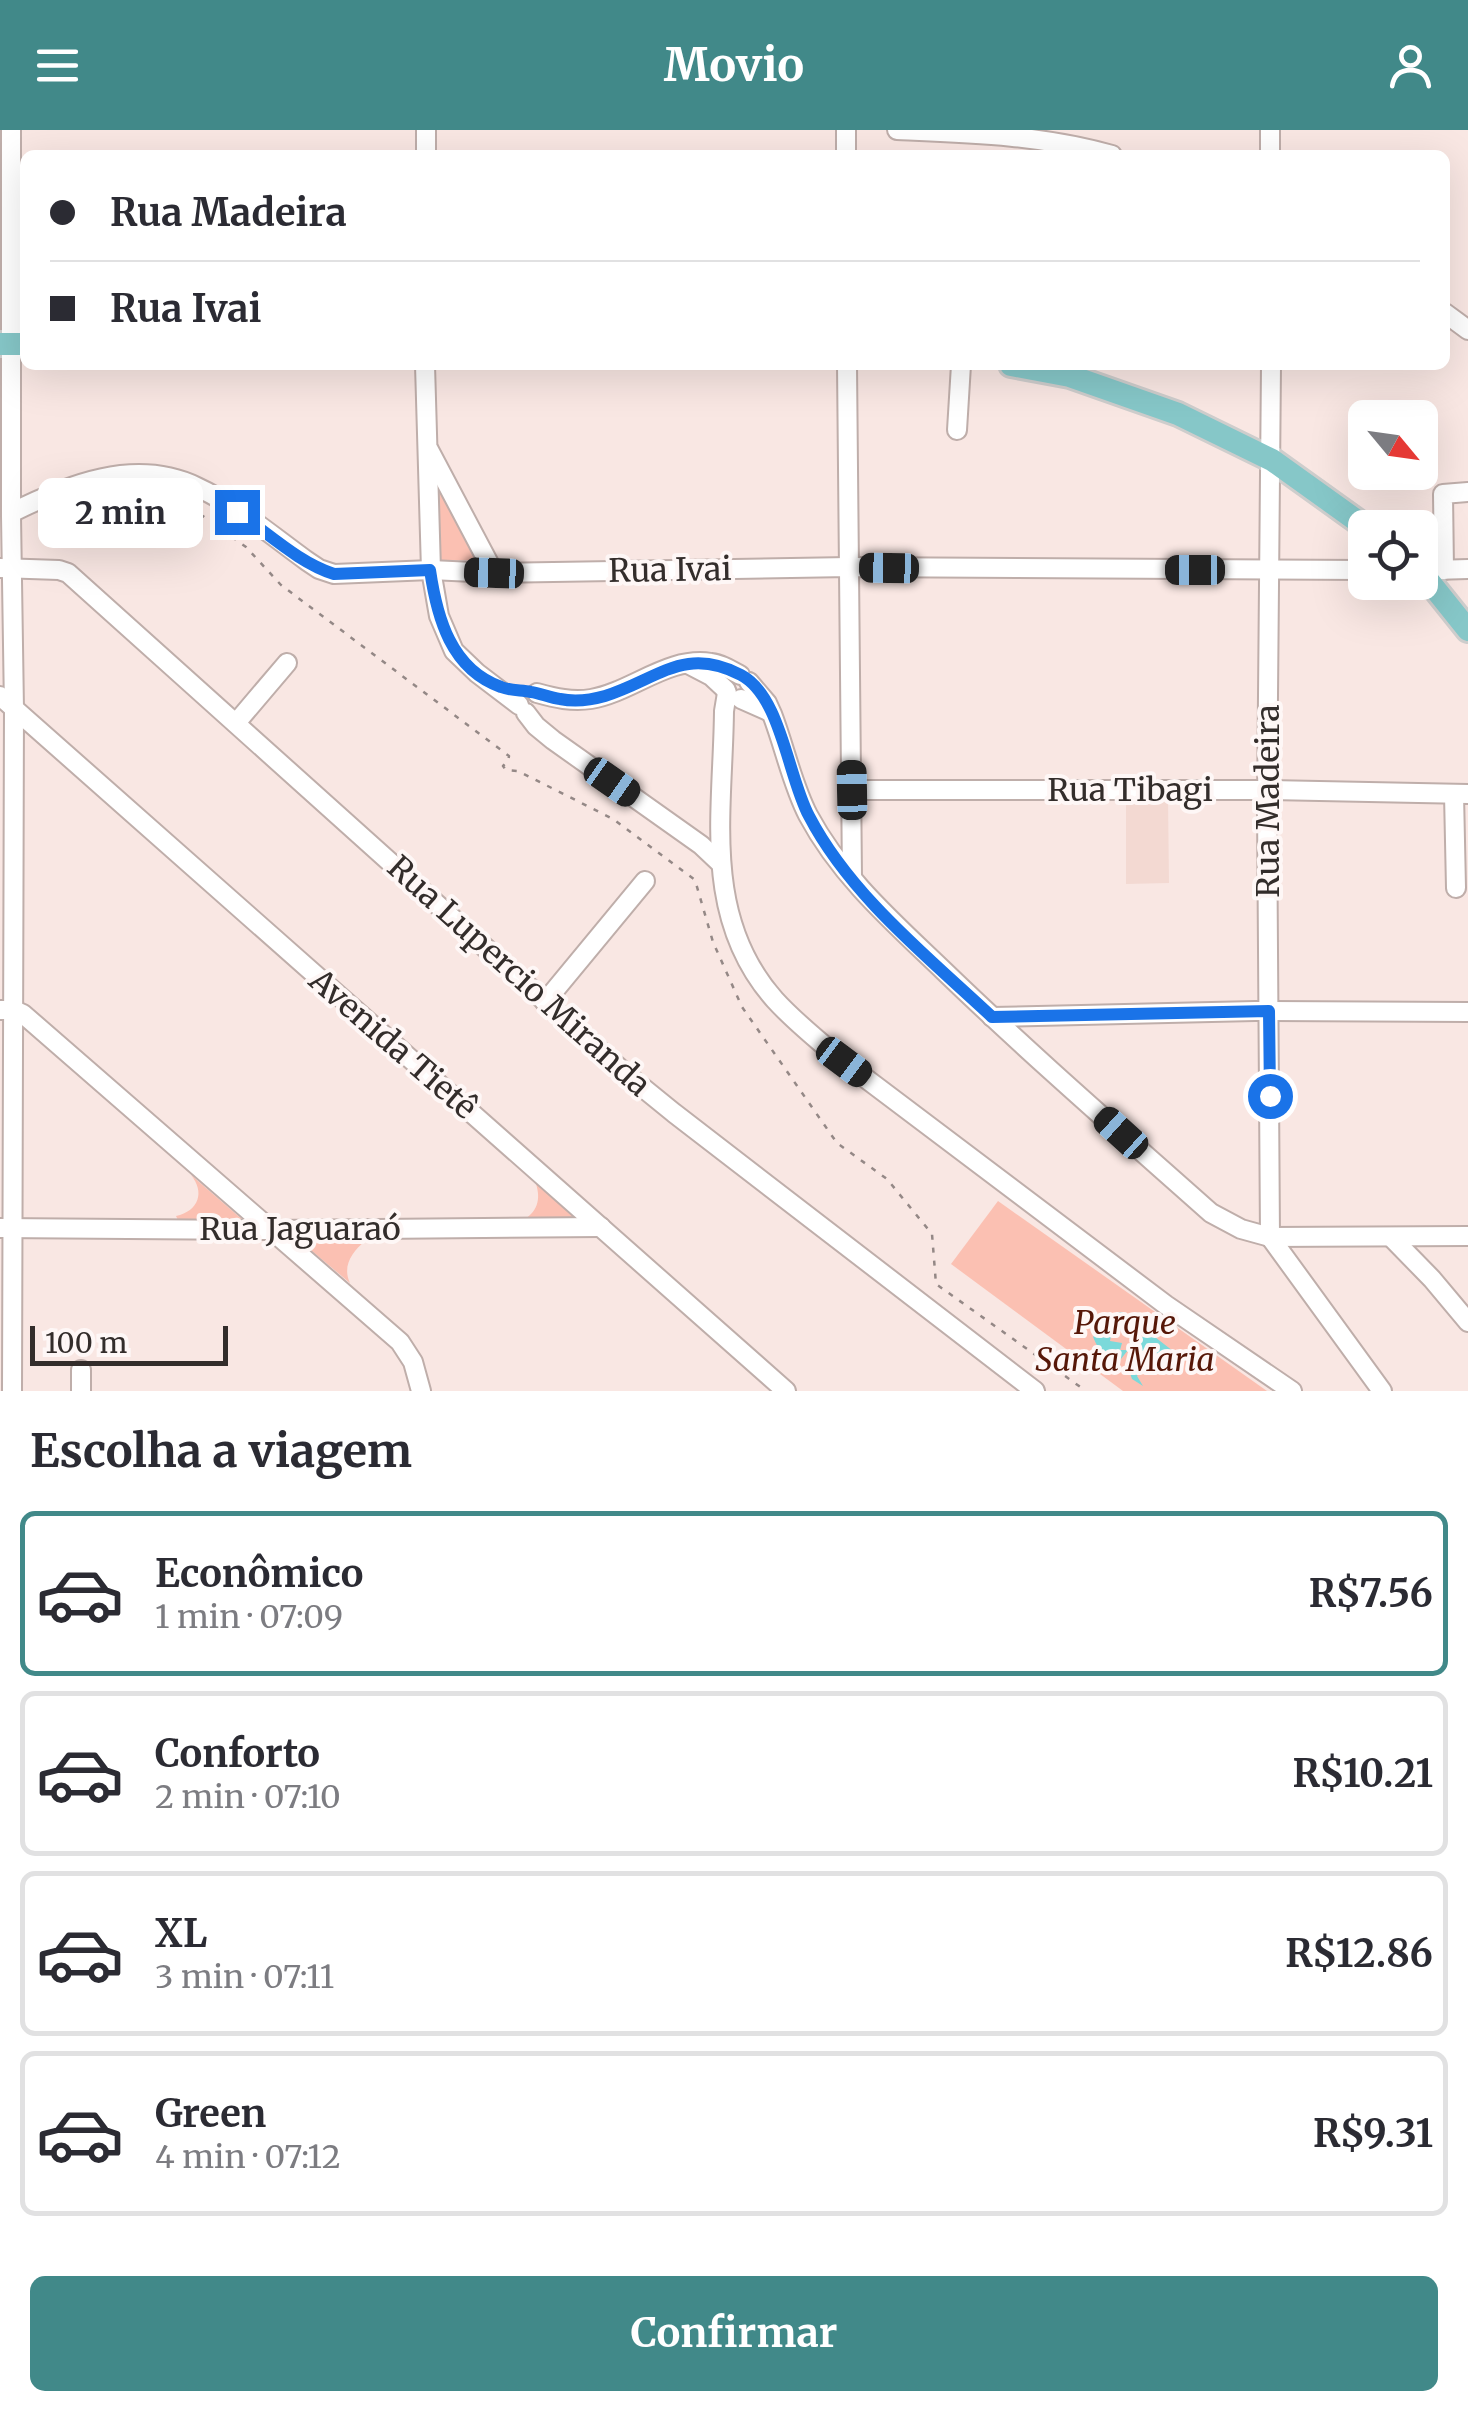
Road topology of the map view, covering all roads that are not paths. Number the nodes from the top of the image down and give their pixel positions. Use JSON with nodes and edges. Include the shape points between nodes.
{"nodes":[{"id":1,"x":11,"y":130,"type":"edge"},
{"id":2,"x":896,"y":130,"type":"edge"},
{"id":3,"x":1095,"y":150,"type":"edge"},
{"id":4,"x":12,"y":344,"type":"edge"},
{"id":5,"x":425,"y":370,"type":"edge"},
{"id":6,"x":847,"y":370,"type":"edge"},
{"id":7,"x":961,"y":370,"type":"edge"},
{"id":8,"x":1038,"y":370,"type":"edge"},
{"id":9,"x":1272,"y":370,"type":"edge"},
{"id":10,"x":958,"y":430,"type":"dead end"},
{"id":11,"x":6,"y":431,"type":"edge"},
{"id":12,"x":426,"y":443,"type":"junction"},
{"id":13,"x":1272,"y":460,"type":"junction"},
{"id":14,"x":1468,"y":492,"type":"edge"},
{"id":15,"x":11,"y":513,"type":"junction"},
{"id":16,"x":1348,"y":514,"type":"edge"},
{"id":17,"x":6,"y":567,"type":"edge"},
{"id":18,"x":849,"y":567,"type":"junction"},
{"id":19,"x":1468,"y":569,"type":"edge"},
{"id":20,"x":430,"y":570,"type":"junction"},
{"id":21,"x":1268,"y":570,"type":"junction"},
{"id":22,"x":1348,"y":570,"type":"edge"},
{"id":23,"x":1438,"y":570,"type":"edge"},
{"id":24,"x":1444,"y":570,"type":"junction"},
{"id":25,"x":494,"y":573,"type":"junction"},
{"id":26,"x":1438,"y":592,"type":"edge"},
{"id":27,"x":1468,"y":630,"type":"edge"},
{"id":28,"x":287,"y":663,"type":"dead end"},
{"id":29,"x":737,"y":690,"type":"junction"},
{"id":30,"x":7,"y":702,"type":"edge"},
{"id":31,"x":531,"y":704,"type":"junction"},
{"id":32,"x":236,"y":724,"type":"junction"},
{"id":33,"x":852,"y":790,"type":"junction"},
{"id":34,"x":1267,"y":790,"type":"junction"},
{"id":35,"x":1461,"y":794,"type":"edge"},
{"id":36,"x":720,"y":862,"type":"junction"},
{"id":37,"x":852,"y":878,"type":"junction"},
{"id":38,"x":646,"y":881,"type":"dead end"},
{"id":39,"x":1456,"y":888,"type":"dead end"},
{"id":40,"x":6,"y":957,"type":"edge"},
{"id":41,"x":545,"y":1002,"type":"junction"},
{"id":42,"x":7,"y":1010,"type":"edge"},
{"id":43,"x":1269,"y":1011,"type":"junction"},
{"id":44,"x":1468,"y":1012,"type":"edge"},
{"id":45,"x":992,"y":1017,"type":"junction"},
{"id":46,"x":600,"y":1227,"type":"junction"},
{"id":47,"x":6,"y":1228,"type":"edge"},
{"id":48,"x":269,"y":1230,"type":"junction"},
{"id":49,"x":1468,"y":1236,"type":"edge"},
{"id":50,"x":1270,"y":1237,"type":"junction"},
{"id":51,"x":1391,"y":1237,"type":"junction"},
{"id":52,"x":1468,"y":1322,"type":"edge"},
{"id":53,"x":6,"y":1367,"type":"edge"},
{"id":54,"x":81,"y":1370,"type":"dead end"},
{"id":55,"x":12,"y":1391,"type":"edge"},
{"id":56,"x":82,"y":1391,"type":"edge"},
{"id":57,"x":421,"y":1391,"type":"edge"},
{"id":58,"x":786,"y":1391,"type":"edge"},
{"id":59,"x":1035,"y":1391,"type":"edge"},
{"id":60,"x":1292,"y":1391,"type":"edge"},
{"id":61,"x":1382,"y":1391,"type":"edge"}],
"edges":[{"from":1,"to":4,"type":"street"},
{"from":2,"to":3,"type":"street"},
{"from":4,"to":11,"type":"street"},
{"from":5,"to":12,"type":"street"},
{"from":6,"to":18,"type":"street"},
{"from":7,"to":10,"type":"street"},
{"from":8,"to":13,"type":"main road","via":[[1178,414]]},
{"from":9,"to":13,"type":"street","name":"Rua Madeira"},
{"from":11,"to":15,"type":"street"},
{"from":12,"to":20,"type":"street"},
{"from":12,"to":25,"type":"street"},
{"from":13,"to":16,"type":"main road"},
{"from":13,"to":21,"type":"street","name":"Rua Madeira"},
{"from":14,"to":24,"type":"street","via":[[1443,494]]},
{"from":15,"to":17,"type":"street"},
{"from":15,"to":20,"type":"street","name":"Rua Ivai","via":[[94,480],[158,476],[217,498],[319,569]]},
{"from":17,"to":30,"type":"street"},
{"from":17,"to":32,"type":"street","name":"Rua Lupercio Miranda","via":[[68,574]]},
{"from":18,"to":21,"type":"street","name":"Rua Ivai"},
{"from":18,"to":25,"type":"street","name":"Rua Ivai"},
{"from":18,"to":33,"type":"street"},
{"from":19,"to":24,"type":"street"},
{"from":20,"to":25,"type":"street","name":"Rua Ivai"},
{"from":20,"to":31,"type":"street","via":[[454,650],[477,673]]},
{"from":21,"to":22,"type":"street","name":"Rua Ivai"},
{"from":21,"to":34,"type":"street","name":"Rua Madeira"},
{"from":23,"to":24,"type":"street"},
{"from":26,"to":27,"type":"main road"},
{"from":28,"to":32,"type":"street"},
{"from":29,"to":31,"type":"street","via":[[710,662],[663,671],[605,696]]},
{"from":29,"to":36,"type":"street","via":[[724,718]]},
{"from":29,"to":37,"type":"street","via":[[767,703],[808,815]]},
{"from":30,"to":40,"type":"street"},
{"from":30,"to":46,"type":"street","name":"Avenida Tietê"},
{"from":31,"to":36,"type":"street","via":[[553,740]]},
{"from":32,"to":41,"type":"street","name":"Rua Lupercio Miranda"},
{"from":33,"to":34,"type":"street","name":"Rua Tibagi"},
{"from":33,"to":37,"type":"street"},
{"from":34,"to":35,"type":"street","name":"Rua Tibagi"},
{"from":34,"to":43,"type":"street","name":"Rua Madeira"},
{"from":35,"to":39,"type":"street"},
{"from":36,"to":60,"type":"street","via":[[746,957],[772,997],[804,1028],[1166,1305]]},
{"from":37,"to":45,"type":"street"},
{"from":38,"to":41,"type":"street"},
{"from":40,"to":42,"type":"street"},
{"from":41,"to":59,"type":"street","name":"Rua Lupercio Miranda","via":[[674,1113]]},
{"from":42,"to":47,"type":"street"},
{"from":42,"to":48,"type":"street","via":[[23,1014]]},
{"from":43,"to":44,"type":"street"},
{"from":43,"to":45,"type":"street"},
{"from":43,"to":50,"type":"street","name":"Rua Madeira"},
{"from":45,"to":50,"type":"street","via":[[1210,1212]]},
{"from":46,"to":48,"type":"street","name":"Rua Jaguaraó"},
{"from":46,"to":58,"type":"street","name":"Avenida Tietê"},
{"from":47,"to":48,"type":"street","name":"Rua Jaguaraó"},
{"from":47,"to":53,"type":"street"},
{"from":48,"to":57,"type":"street","via":[[400,1342]]},
{"from":49,"to":51,"type":"street"},
{"from":50,"to":51,"type":"street"},
{"from":50,"to":61,"type":"street"},
{"from":51,"to":52,"type":"street"},
{"from":53,"to":55,"type":"street"},
{"from":54,"to":56,"type":"street"}]}
